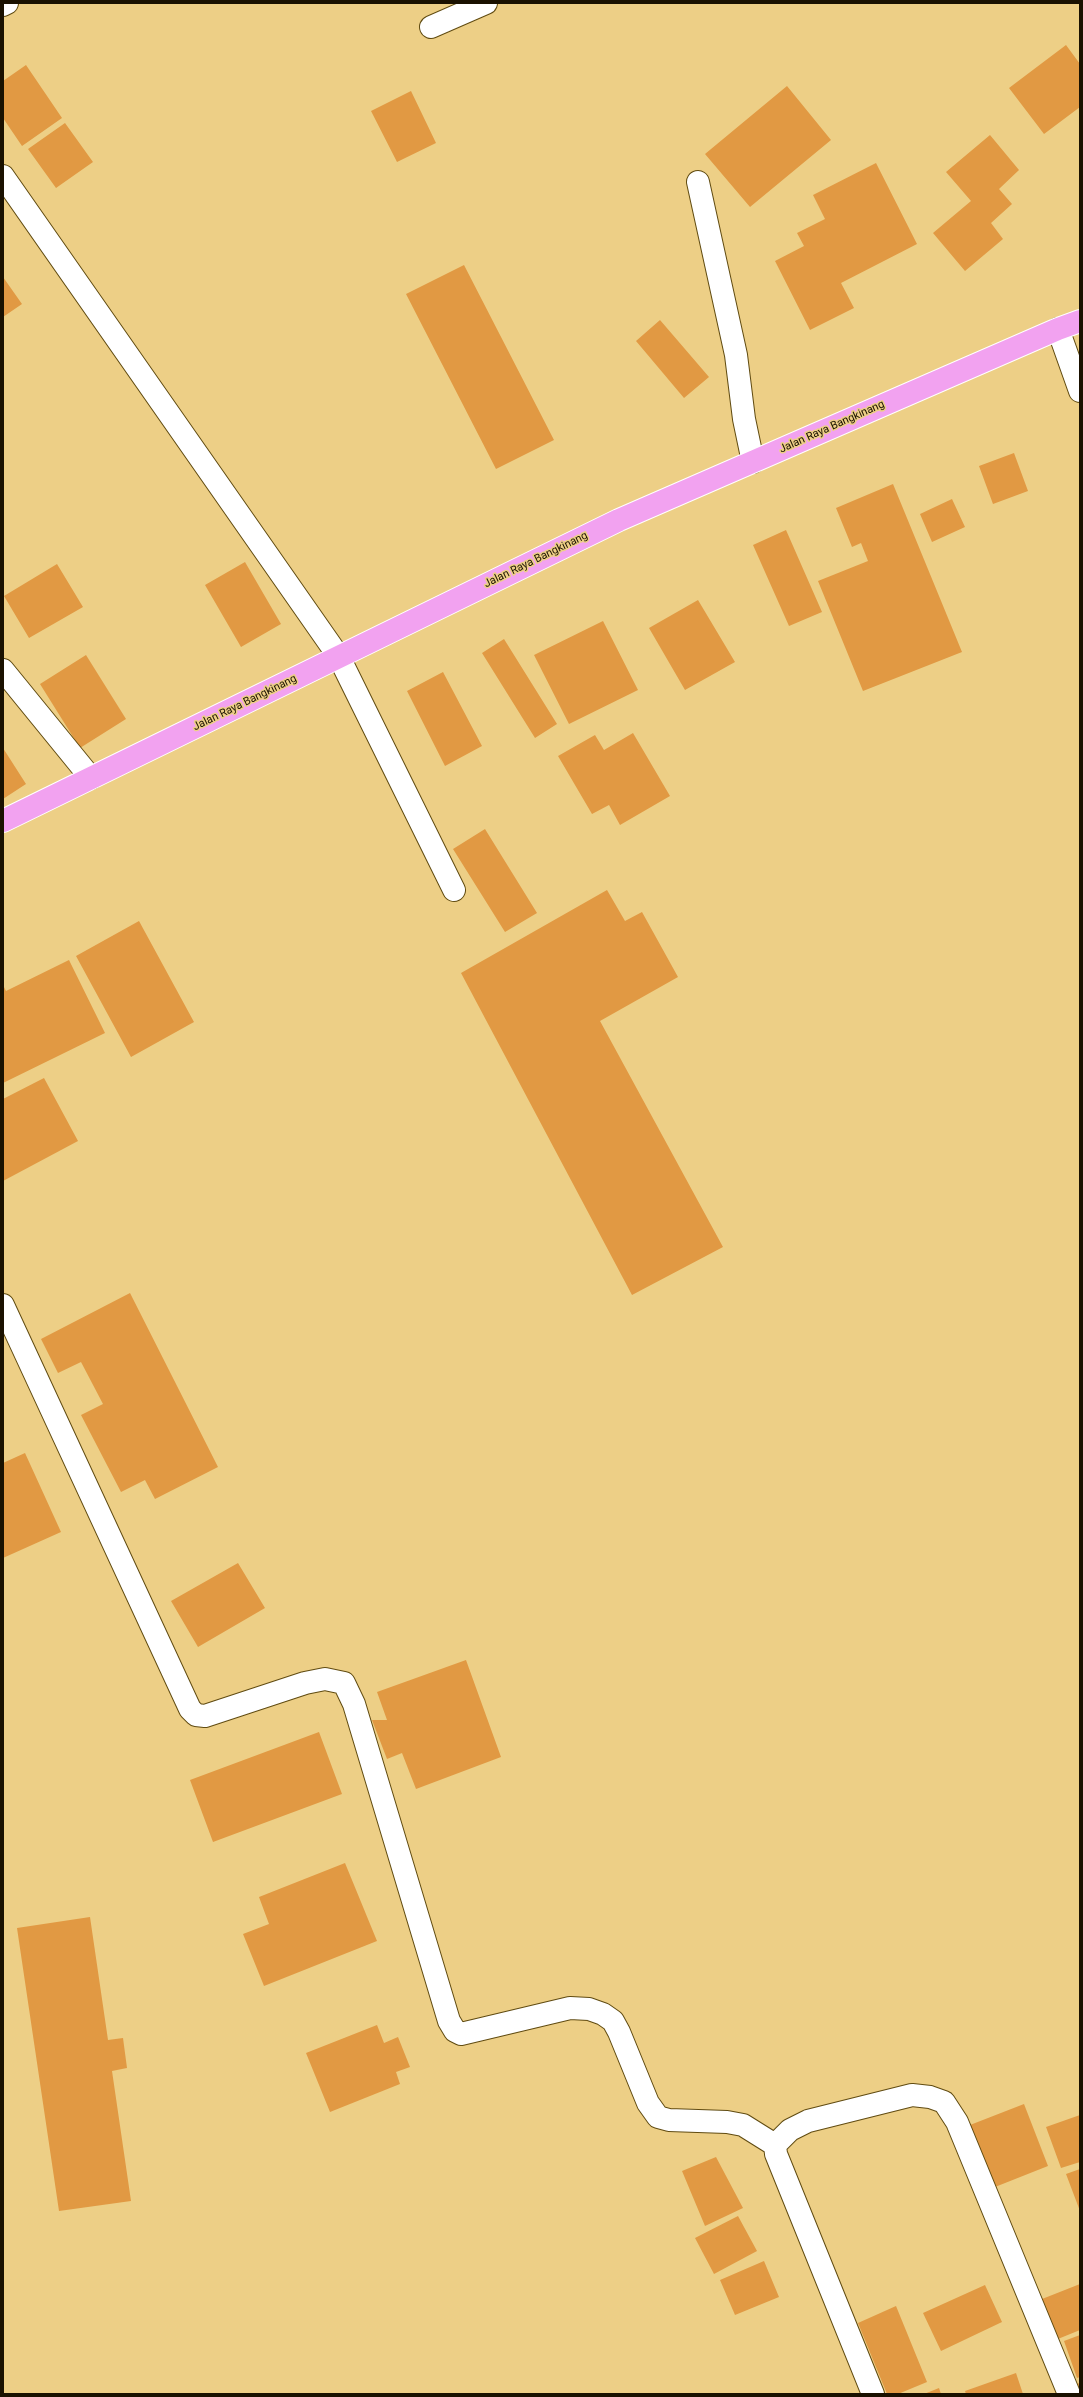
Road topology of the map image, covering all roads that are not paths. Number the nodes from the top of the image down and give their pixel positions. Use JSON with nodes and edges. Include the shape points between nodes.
{"nodes":[{"id":1,"x":6,"y":3,"type":"edge"},
{"id":2,"x":486,"y":3,"type":"edge"},
{"id":3,"x":3,"y":5,"type":"edge"},
{"id":4,"x":432,"y":27,"type":"dead end"},
{"id":5,"x":3,"y":176,"type":"edge"},
{"id":6,"x":698,"y":182,"type":"dead end"},
{"id":7,"x":1080,"y":322,"type":"edge"},
{"id":8,"x":1058,"y":329,"type":"junction"},
{"id":9,"x":1080,"y":391,"type":"edge"},
{"id":10,"x":753,"y":462,"type":"junction"},
{"id":11,"x":339,"y":657,"type":"junction"},
{"id":12,"x":3,"y":670,"type":"edge"},
{"id":13,"x":91,"y":778,"type":"junction"},
{"id":14,"x":3,"y":821,"type":"edge"},
{"id":15,"x":454,"y":890,"type":"dead end"},
{"id":16,"x":3,"y":1305,"type":"edge"},
{"id":17,"x":775,"y":2145,"type":"junction"},
{"id":18,"x":873,"y":2394,"type":"edge"},
{"id":19,"x":1069,"y":2394,"type":"edge"}],
"edges":[{"from":1,"to":3,"type":"street"},
{"from":2,"to":4,"type":"street"},
{"from":5,"to":11,"type":"street"},
{"from":6,"to":10,"type":"street","via":[[736,355],[744,419]]},
{"from":7,"to":8,"type":"highway","name":"Jalan Raya Bangkinang"},
{"from":8,"to":9,"type":"street"},
{"from":8,"to":10,"type":"highway","name":"Jalan Raya Bangkinang"},
{"from":10,"to":11,"type":"highway","name":"Jalan Raya Bangkinang","via":[[619,520]]},
{"from":11,"to":13,"type":"highway","name":"Jalan Raya Bangkinang"},
{"from":11,"to":15,"type":"street"},
{"from":12,"to":13,"type":"street"},
{"from":13,"to":14,"type":"highway","name":"Jalan Raya Bangkinang"},
{"from":16,"to":17,"type":"street","via":[[190,1709],[196,1715],[205,1716],[305,1683],[325,1679],[344,1683],[354,1704],[449,2021],[455,2031],[461,2034],[570,2008],[589,2009],[613,2021],[648,2103],[658,2117],[743,2125]]},
{"from":17,"to":18,"type":"street","via":[[776,2154]]},
{"from":17,"to":19,"type":"street","via":[[790,2130],[816,2119],[912,2095],[944,2102],[957,2122]]}]}
